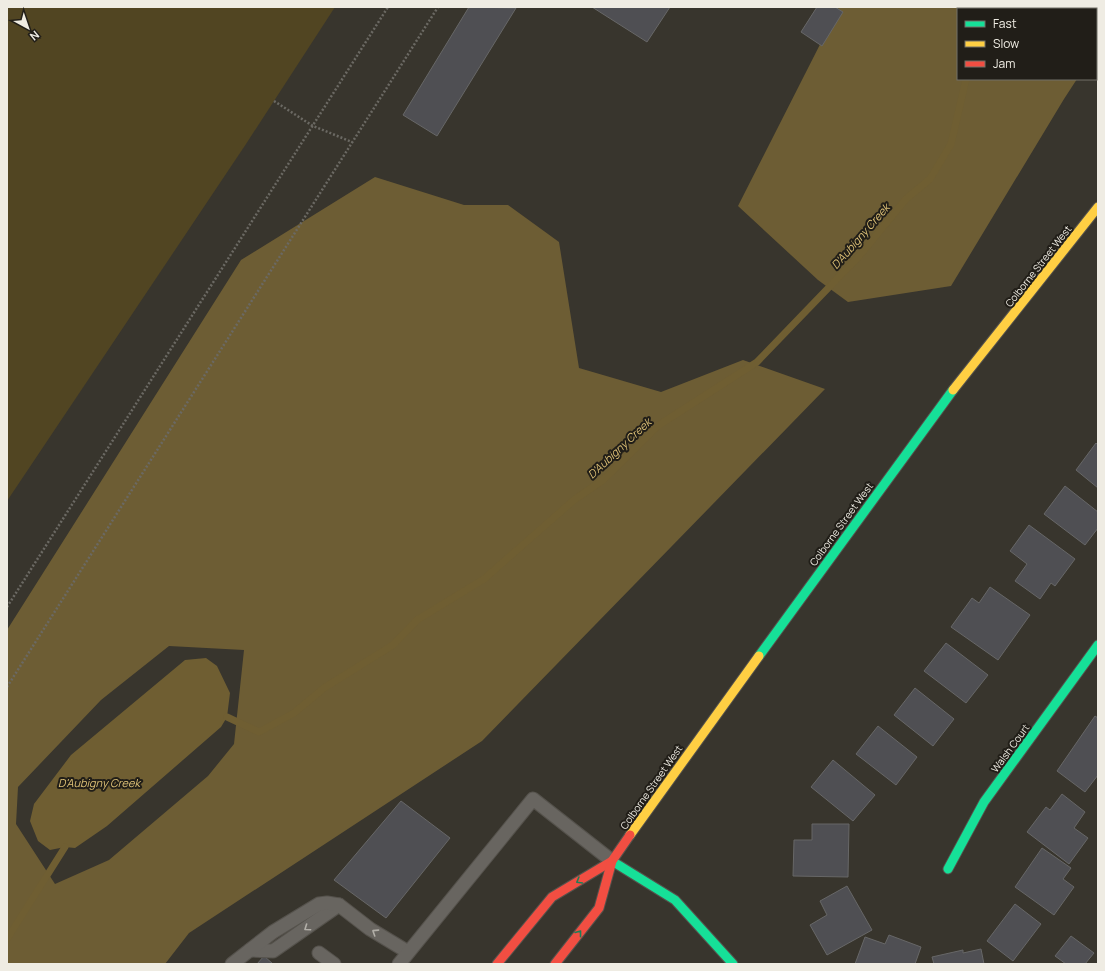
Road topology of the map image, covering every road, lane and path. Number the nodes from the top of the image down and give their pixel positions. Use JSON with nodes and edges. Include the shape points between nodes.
{"nodes":[{"id":1,"x":388,"y":7,"type":"edge"},
{"id":2,"x":438,"y":7,"type":"edge"},
{"id":3,"x":274,"y":101,"type":"dead end"},
{"id":4,"x":313,"y":126,"type":"junction"},
{"id":5,"x":352,"y":142,"type":"junction"},
{"id":6,"x":1098,"y":207,"type":"edge"},
{"id":7,"x":7,"y":607,"type":"edge"},
{"id":8,"x":1098,"y":645,"type":"edge"},
{"id":9,"x":7,"y":687,"type":"edge"},
{"id":10,"x":612,"y":861,"type":"junction"},
{"id":11,"x":948,"y":869,"type":"dead end"},
{"id":12,"x":408,"y":952,"type":"junction"},
{"id":13,"x":319,"y":953,"type":"dead end"},
{"id":14,"x":232,"y":964,"type":"edge"},
{"id":15,"x":334,"y":964,"type":"edge"},
{"id":16,"x":399,"y":964,"type":"edge"},
{"id":17,"x":497,"y":964,"type":"edge"},
{"id":18,"x":555,"y":964,"type":"edge"},
{"id":19,"x":733,"y":964,"type":"edge"}],
"edges":[{"from":1,"to":4,"type":"path"},
{"from":2,"to":5,"type":"path"},
{"from":3,"to":4,"type":"path"},
{"from":4,"to":5,"type":"path"},
{"from":4,"to":7,"type":"path"},
{"from":5,"to":9,"type":"path"},
{"from":6,"to":10,"type":"main road","name":"Colborne Street West","via":[[937,411]]},
{"from":8,"to":11,"type":"main road","name":"Walsh Court","via":[[984,802]]},
{"from":10,"to":12,"type":"lane","via":[[533,799]]},
{"from":10,"to":17,"type":"main road","name":"Colborne Street West","one_way":true,"via":[[552,897]]},
{"from":18,"to":10,"type":"main road","name":"Colborne Street West","one_way":true,"via":[[599,908]]},
{"from":10,"to":19,"type":"main road","via":[[675,900]]},
{"from":12,"to":14,"type":"lane","one_way":true,"via":[[370,929],[339,905],[327,903],[319,904],[273,932]]},
{"from":12,"to":16,"type":"lane"},
{"from":13,"to":15,"type":"lane"}]}
